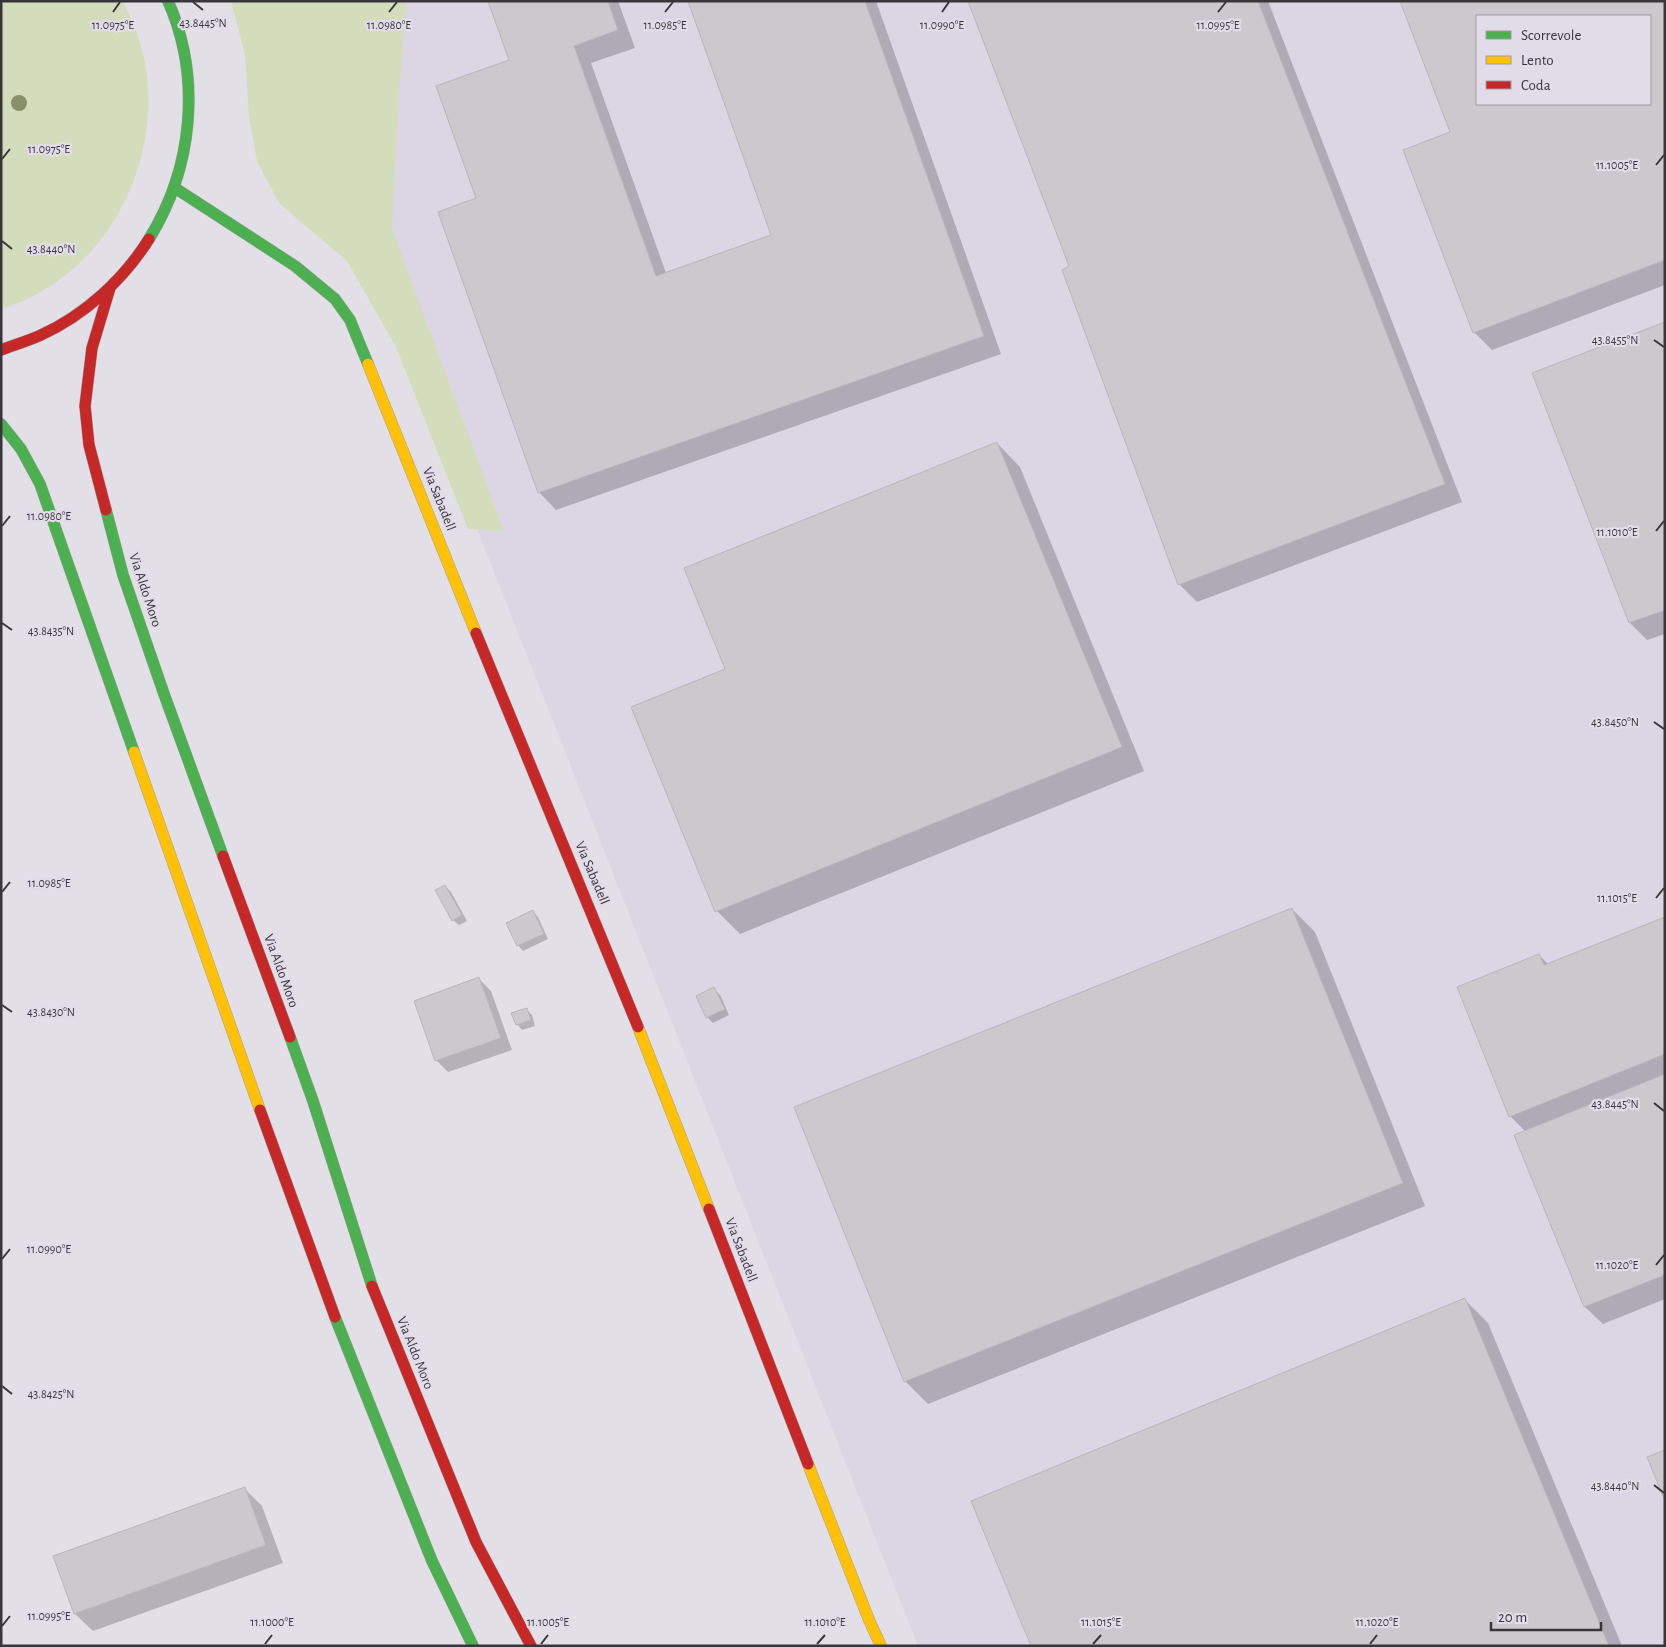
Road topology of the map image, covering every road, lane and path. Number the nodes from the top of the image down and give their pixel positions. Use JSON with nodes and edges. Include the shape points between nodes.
{"nodes":[{"id":1,"x":168,"y":1,"type":"edge"},
{"id":2,"x":175,"y":188,"type":"junction"},
{"id":3,"x":110,"y":288,"type":"junction"},
{"id":4,"x":1,"y":350,"type":"edge"},
{"id":5,"x":1,"y":424,"type":"edge"},
{"id":6,"x":473,"y":1646,"type":"edge"},
{"id":7,"x":531,"y":1646,"type":"edge"},
{"id":8,"x":881,"y":1646,"type":"edge"}],
"edges":[{"from":1,"to":2,"type":"main road","name":"Via Aldo Moro","via":[[179,32],[189,87],[187,138]]},
{"from":2,"to":3,"type":"main road","name":"Via Aldo Moro","via":[[154,234]]},
{"from":2,"to":8,"type":"main road","name":"Via Sabadell","via":[[302,271],[335,299],[350,320],[622,985]]},
{"from":3,"to":4,"type":"main road","name":"Via Aldo Moro","via":[[53,330]]},
{"from":3,"to":7,"type":"main road","name":"Via Aldo Moro","via":[[92,348],[85,406],[89,445],[123,575],[313,1101],[372,1287],[476,1542]]},
{"from":5,"to":6,"type":"main road","via":[[21,449],[40,484],[330,1305],[432,1561]]}]}
